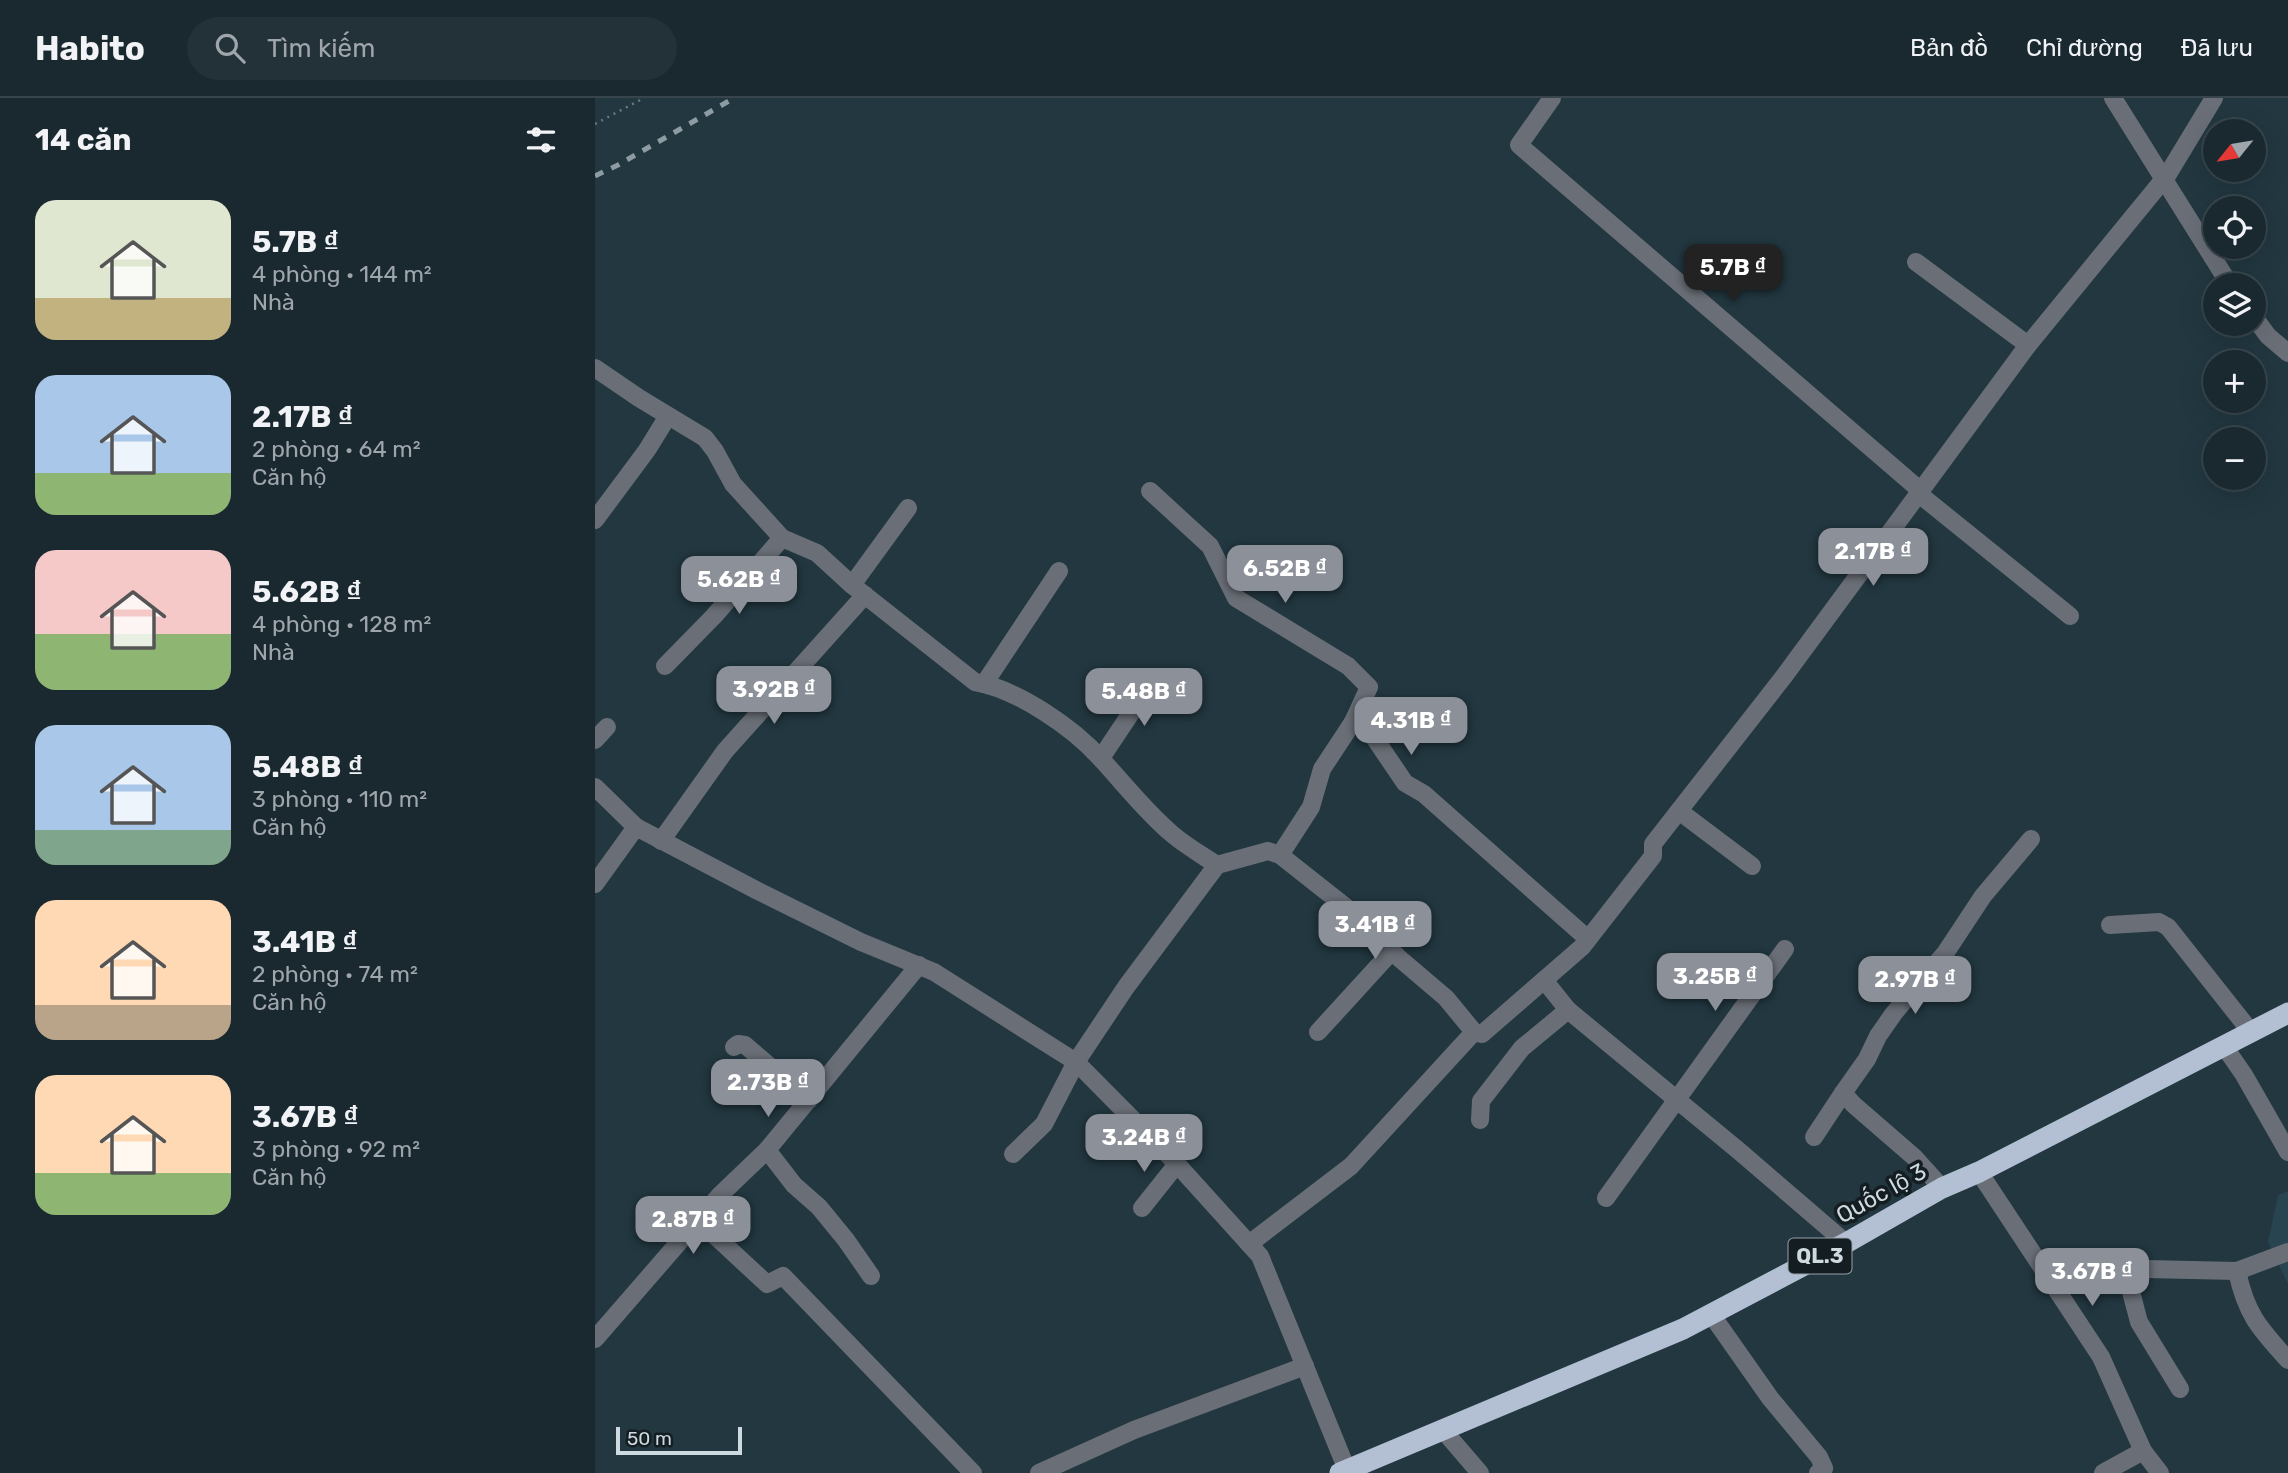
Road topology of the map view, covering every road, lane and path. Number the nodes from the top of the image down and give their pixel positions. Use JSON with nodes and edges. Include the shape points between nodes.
{"nodes":[{"id":1,"x":644,"y":98,"type":"edge"},
{"id":2,"x":1552,"y":98,"type":"edge"},
{"id":3,"x":2113,"y":98,"type":"edge"},
{"id":4,"x":2214,"y":98,"type":"edge"},
{"id":5,"x":595,"y":124,"type":"edge"},
{"id":6,"x":2163,"y":181,"type":"junction"},
{"id":7,"x":1916,"y":262,"type":"dead end"},
{"id":8,"x":2222,"y":273,"type":"edge"},
{"id":9,"x":2266,"y":333,"type":"edge"},
{"id":10,"x":2028,"y":345,"type":"junction"},
{"id":11,"x":2288,"y":354,"type":"edge"},
{"id":12,"x":595,"y":369,"type":"edge"},
{"id":13,"x":667,"y":416,"type":"junction"},
{"id":14,"x":1150,"y":491,"type":"dead end"},
{"id":15,"x":1920,"y":492,"type":"junction"},
{"id":16,"x":908,"y":508,"type":"dead end"},
{"id":17,"x":595,"y":520,"type":"edge"},
{"id":18,"x":782,"y":538,"type":"junction"},
{"id":19,"x":1059,"y":571,"type":"dead end"},
{"id":20,"x":859,"y":590,"type":"junction"},
{"id":21,"x":2070,"y":616,"type":"dead end"},
{"id":22,"x":665,"y":666,"type":"dead end"},
{"id":23,"x":1155,"y":677,"type":"dead end"},
{"id":24,"x":983,"y":684,"type":"junction"},
{"id":25,"x":1353,"y":722,"type":"junction"},
{"id":26,"x":1101,"y":758,"type":"junction"},
{"id":27,"x":595,"y":787,"type":"edge"},
{"id":28,"x":1679,"y":811,"type":"junction"},
{"id":29,"x":636,"y":827,"type":"junction"},
{"id":30,"x":2031,"y":839,"type":"dead end"},
{"id":31,"x":661,"y":841,"type":"junction"},
{"id":32,"x":1280,"y":855,"type":"junction"},
{"id":33,"x":1217,"y":865,"type":"junction"},
{"id":34,"x":1752,"y":866,"type":"dead end"},
{"id":35,"x":595,"y":884,"type":"edge"},
{"id":36,"x":2110,"y":925,"type":"dead end"},
{"id":37,"x":1588,"y":939,"type":"junction"},
{"id":38,"x":1786,"y":949,"type":"dead end"},
{"id":39,"x":1392,"y":951,"type":"junction"},
{"id":40,"x":919,"y":965,"type":"junction"},
{"id":41,"x":1544,"y":980,"type":"junction"},
{"id":42,"x":1567,"y":1010,"type":"junction"},
{"id":43,"x":2288,"y":1013,"type":"edge"},
{"id":44,"x":1474,"y":1031,"type":"junction"},
{"id":45,"x":1318,"y":1032,"type":"dead end"},
{"id":46,"x":2251,"y":1032,"type":"junction"},
{"id":47,"x":2224,"y":1046,"type":"junction"},
{"id":48,"x":734,"y":1047,"type":"dead end"},
{"id":49,"x":1076,"y":1062,"type":"junction"},
{"id":50,"x":1843,"y":1093,"type":"junction"},
{"id":51,"x":810,"y":1100,"type":"junction"},
{"id":52,"x":1676,"y":1100,"type":"junction"},
{"id":53,"x":1479,"y":1120,"type":"dead end"},
{"id":54,"x":1814,"y":1137,"type":"dead end"},
{"id":55,"x":767,"y":1150,"type":"junction"},
{"id":56,"x":2288,"y":1152,"type":"edge"},
{"id":57,"x":1013,"y":1154,"type":"dead end"},
{"id":58,"x":1177,"y":1164,"type":"junction"},
{"id":59,"x":1979,"y":1172,"type":"junction"},
{"id":60,"x":1942,"y":1188,"type":"junction"},
{"id":61,"x":1606,"y":1198,"type":"dead end"},
{"id":62,"x":1142,"y":1208,"type":"dead end"},
{"id":63,"x":698,"y":1220,"type":"junction"},
{"id":64,"x":1846,"y":1243,"type":"junction"},
{"id":65,"x":1249,"y":1244,"type":"junction"},
{"id":66,"x":2288,"y":1252,"type":"edge"},
{"id":67,"x":2125,"y":1269,"type":"junction"},
{"id":68,"x":2237,"y":1271,"type":"junction"},
{"id":69,"x":2046,"y":1273,"type":"junction"},
{"id":70,"x":871,"y":1276,"type":"dead end"},
{"id":71,"x":1711,"y":1314,"type":"junction"},
{"id":72,"x":595,"y":1339,"type":"edge"},
{"id":73,"x":2288,"y":1360,"type":"edge"},
{"id":74,"x":1305,"y":1366,"type":"junction"},
{"id":75,"x":2180,"y":1389,"type":"dead end"},
{"id":76,"x":1443,"y":1430,"type":"junction"},
{"id":77,"x":2143,"y":1451,"type":"junction"},
{"id":78,"x":1344,"y":1471,"type":"edge"},
{"id":79,"x":973,"y":1473,"type":"edge"},
{"id":80,"x":1039,"y":1473,"type":"edge"},
{"id":81,"x":1480,"y":1473,"type":"edge"},
{"id":82,"x":1818,"y":1473,"type":"edge"},
{"id":83,"x":2103,"y":1473,"type":"edge"},
{"id":84,"x":2160,"y":1473,"type":"edge"}],
"edges":[{"from":1,"to":5,"type":"path"},
{"from":2,"to":15,"type":"street","via":[[1519,145]]},
{"from":3,"to":6,"type":"street"},
{"from":4,"to":6,"type":"street"},
{"from":6,"to":8,"type":"street"},
{"from":6,"to":10,"type":"street"},
{"from":7,"to":10,"type":"street"},
{"from":9,"to":11,"type":"street"},
{"from":10,"to":15,"type":"street"},
{"from":12,"to":13,"type":"street"},
{"from":13,"to":17,"type":"street"},
{"from":13,"to":18,"type":"street","via":[[705,438],[733,484]]},
{"from":14,"to":25,"type":"street","via":[[1210,546],[1236,598],[1348,666],[1369,687]]},
{"from":15,"to":21,"type":"street"},
{"from":15,"to":28,"type":"street"},
{"from":16,"to":20,"type":"street"},
{"from":18,"to":20,"type":"street","via":[[817,553]]},
{"from":18,"to":22,"type":"street"},
{"from":19,"to":24,"type":"street"},
{"from":20,"to":24,"type":"street"},
{"from":20,"to":31,"type":"street","via":[[725,751]]},
{"from":23,"to":26,"type":"street"},
{"from":24,"to":26,"type":"street","via":[[1027,703],[1076,735]]},
{"from":25,"to":32,"type":"street","via":[[1322,769],[1311,807]]},
{"from":25,"to":37,"type":"street","via":[[1367,727],[1405,783],[1424,794]]},
{"from":26,"to":33,"type":"street","via":[[1173,835]]},
{"from":27,"to":29,"type":"street"},
{"from":28,"to":34,"type":"street"},
{"from":28,"to":37,"type":"street","via":[[1653,844],[1653,856]]},
{"from":29,"to":31,"type":"street"},
{"from":29,"to":35,"type":"street"},
{"from":30,"to":50,"type":"street","via":[[1894,1013]]},
{"from":31,"to":40,"type":"street","via":[[861,942]]},
{"from":32,"to":33,"type":"street","via":[[1268,851]]},
{"from":32,"to":39,"type":"street","via":[[1361,919]]},
{"from":33,"to":49,"type":"street"},
{"from":36,"to":46,"type":"street","via":[[2159,922],[2168,927]]},
{"from":37,"to":41,"type":"street"},
{"from":38,"to":52,"type":"street"},
{"from":39,"to":44,"type":"street","via":[[1446,998]]},
{"from":39,"to":45,"type":"street"},
{"from":40,"to":49,"type":"street"},
{"from":40,"to":51,"type":"street"},
{"from":41,"to":42,"type":"street"},
{"from":41,"to":44,"type":"street","via":[[1482,1034]]},
{"from":42,"to":52,"type":"street"},
{"from":42,"to":53,"type":"street","via":[[1522,1048],[1481,1101]]},
{"from":43,"to":46,"type":"highway","name":"Quốc lộ 3","number":"QL.3"},
{"from":44,"to":65,"type":"street","via":[[1351,1166]]},
{"from":46,"to":47,"type":"highway","name":"Quốc lộ 3","number":"QL.3"},
{"from":47,"to":56,"type":"street"},
{"from":47,"to":59,"type":"highway","name":"Quốc lộ 3","number":"QL.3"},
{"from":48,"to":51,"type":"street","via":[[745,1045]]},
{"from":49,"to":57,"type":"street","via":[[1044,1124]]},
{"from":49,"to":58,"type":"street"},
{"from":50,"to":54,"type":"street"},
{"from":50,"to":60,"type":"street"},
{"from":51,"to":55,"type":"street"},
{"from":52,"to":61,"type":"street"},
{"from":52,"to":64,"type":"street"},
{"from":55,"to":63,"type":"street"},
{"from":55,"to":70,"type":"street","via":[[794,1185],[826,1215]]},
{"from":58,"to":62,"type":"street"},
{"from":58,"to":65,"type":"street"},
{"from":59,"to":60,"type":"highway","name":"Quốc lộ 3","number":"QL.3"},
{"from":59,"to":69,"type":"street"},
{"from":60,"to":64,"type":"highway","name":"Quốc lộ 3","number":"QL.3"},
{"from":63,"to":72,"type":"street"},
{"from":63,"to":79,"type":"street","via":[[767,1284],[783,1276]]},
{"from":64,"to":71,"type":"highway","name":"Quốc lộ 3","number":"QL.3"},
{"from":65,"to":74,"type":"street","via":[[1260,1256]]},
{"from":66,"to":68,"type":"street"},
{"from":67,"to":68,"type":"street"},
{"from":67,"to":69,"type":"street","via":[[2100,1268],[2077,1259]]},
{"from":67,"to":75,"type":"street","via":[[2139,1322]]},
{"from":68,"to":73,"type":"street","via":[[2255,1322]]},
{"from":69,"to":77,"type":"street","via":[[2101,1357]]},
{"from":71,"to":76,"type":"highway","name":"Quốc lộ 3","number":"QL.3"},
{"from":71,"to":82,"type":"street","via":[[1770,1398],[1819,1457],[1824,1468]]},
{"from":74,"to":78,"type":"street"},
{"from":74,"to":80,"type":"street","via":[[1134,1430]]},
{"from":76,"to":78,"type":"highway","name":"Quốc lộ 3","number":"QL.3"},
{"from":76,"to":81,"type":"street"},
{"from":77,"to":83,"type":"street"},
{"from":77,"to":84,"type":"street"}]}
